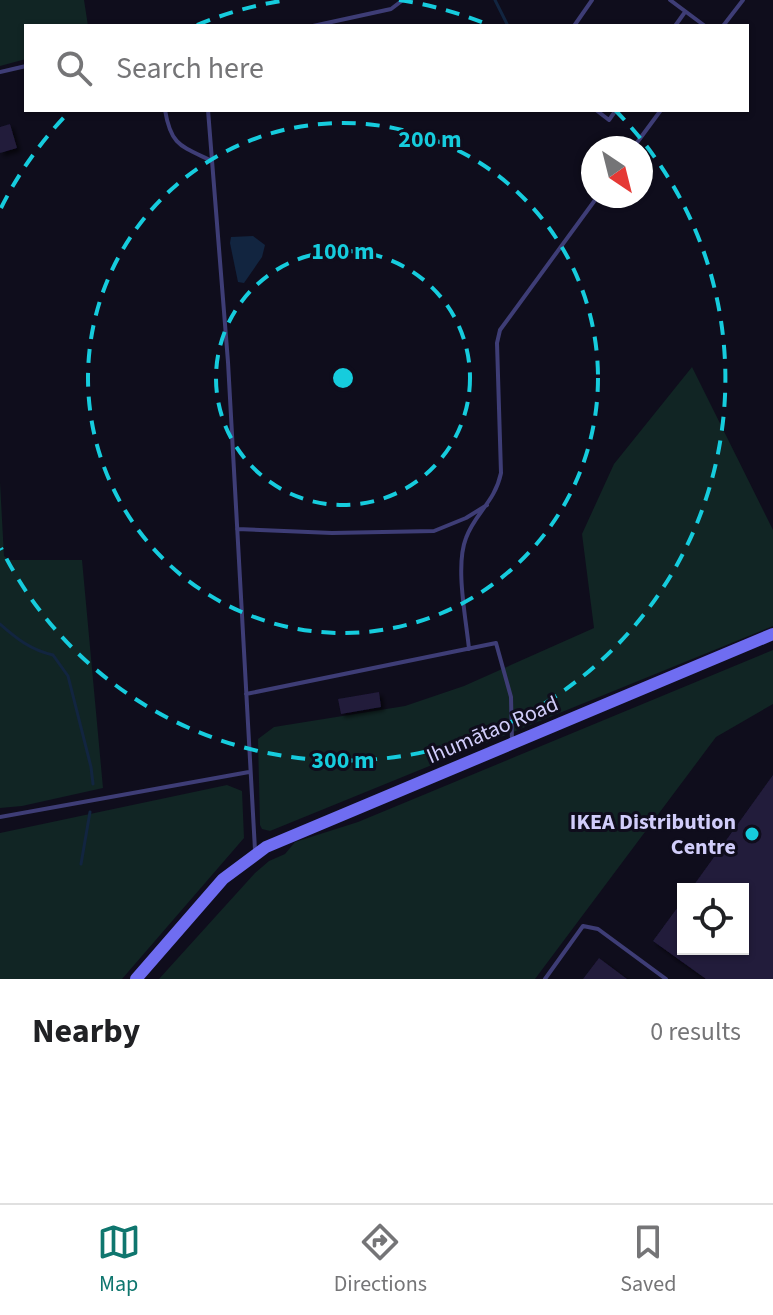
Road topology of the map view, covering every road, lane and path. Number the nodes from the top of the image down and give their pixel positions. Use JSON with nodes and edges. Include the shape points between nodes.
{"nodes":[{"id":1,"x":403,"y":0,"type":"edge"},
{"id":2,"x":592,"y":0,"type":"edge"},
{"id":3,"x":670,"y":0,"type":"edge"},
{"id":4,"x":743,"y":0,"type":"edge"},
{"id":5,"x":685,"y":12,"type":"junction"},
{"id":6,"x":322,"y":24,"type":"edge"},
{"id":7,"x":575,"y":24,"type":"edge"},
{"id":8,"x":676,"y":24,"type":"edge"},
{"id":9,"x":702,"y":24,"type":"edge"},
{"id":10,"x":725,"y":24,"type":"edge"},
{"id":11,"x":24,"y":66,"type":"edge"},
{"id":12,"x":0,"y":72,"type":"edge"},
{"id":13,"x":165,"y":112,"type":"edge"},
{"id":14,"x":208,"y":112,"type":"edge"},
{"id":15,"x":599,"y":112,"type":"edge"},
{"id":16,"x":615,"y":112,"type":"edge"},
{"id":17,"x":660,"y":112,"type":"edge"},
{"id":18,"x":642,"y":136,"type":"edge"},
{"id":19,"x":212,"y":161,"type":"junction"},
{"id":20,"x":589,"y":208,"type":"edge"},
{"id":21,"x":489,"y":503,"type":"junction"},
{"id":22,"x":237,"y":529,"type":"junction"},
{"id":23,"x":773,"y":634,"type":"edge"},
{"id":24,"x":469,"y":649,"type":"junction"},
{"id":25,"x":246,"y":694,"type":"junction"},
{"id":26,"x":512,"y":742,"type":"junction"},
{"id":27,"x":250,"y":772,"type":"junction"},
{"id":28,"x":0,"y":817,"type":"edge"},
{"id":29,"x":255,"y":853,"type":"junction"},
{"id":30,"x":136,"y":979,"type":"edge"},
{"id":31,"x":545,"y":979,"type":"edge"},
{"id":32,"x":666,"y":979,"type":"edge"}],
"edges":[{"from":1,"to":6,"type":"lane","via":[[391,9]]},
{"from":2,"to":7,"type":"lane"},
{"from":3,"to":5,"type":"lane"},
{"from":4,"to":10,"type":"lane"},
{"from":5,"to":8,"type":"lane"},
{"from":5,"to":9,"type":"lane"},
{"from":11,"to":12,"type":"lane"},
{"from":13,"to":19,"type":"lane","via":[[175,141]]},
{"from":14,"to":19,"type":"lane"},
{"from":15,"to":16,"type":"lane","via":[[609,120]]},
{"from":17,"to":18,"type":"lane"},
{"from":19,"to":22,"type":"lane"},
{"from":20,"to":21,"type":"lane","via":[[500,330],[501,473]]},
{"from":21,"to":22,"type":"lane","via":[[434,531]]},
{"from":21,"to":24,"type":"lane","via":[[466,537],[460,563]]},
{"from":22,"to":25,"type":"lane"},
{"from":23,"to":26,"type":"street","name":"Ihumātao Road"},
{"from":24,"to":25,"type":"lane"},
{"from":24,"to":26,"type":"lane","via":[[496,643],[511,697]]},
{"from":25,"to":27,"type":"lane"},
{"from":26,"to":29,"type":"street","name":"Ihumātao Road"},
{"from":27,"to":28,"type":"lane"},
{"from":27,"to":29,"type":"lane"},
{"from":29,"to":30,"type":"street","name":"Ihumātao Road","via":[[223,879]]},
{"from":31,"to":32,"type":"lane","via":[[583,926],[598,929]]}]}
